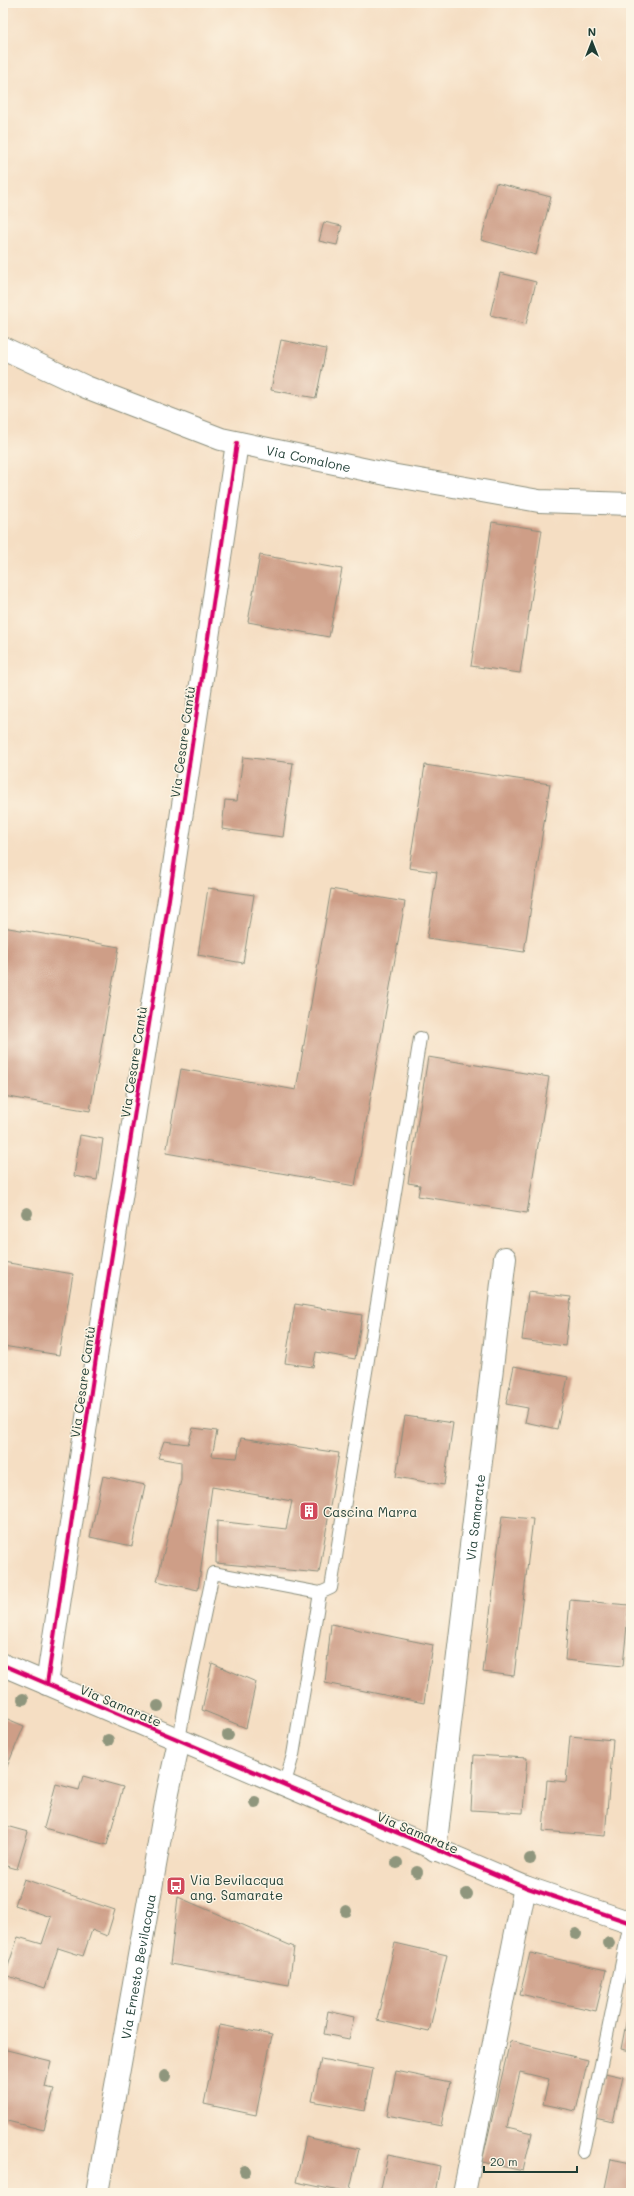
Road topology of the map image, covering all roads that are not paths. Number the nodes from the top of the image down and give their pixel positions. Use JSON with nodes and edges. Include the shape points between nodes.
{"nodes":[{"id":1,"x":3,"y":348,"type":"edge"},
{"id":2,"x":237,"y":442,"type":"junction"},
{"id":3,"x":631,"y":504,"type":"edge"},
{"id":4,"x":420,"y":1038,"type":"dead end"},
{"id":5,"x":505,"y":1258,"type":"dead end"},
{"id":6,"x":320,"y":1593,"type":"junction"},
{"id":7,"x":3,"y":1664,"type":"edge"},
{"id":8,"x":47,"y":1684,"type":"junction"},
{"id":9,"x":179,"y":1741,"type":"junction"},
{"id":10,"x":284,"y":1786,"type":"junction"},
{"id":11,"x":435,"y":1850,"type":"junction"},
{"id":12,"x":525,"y":1887,"type":"junction"},
{"id":13,"x":631,"y":1922,"type":"edge"},
{"id":14,"x":583,"y":2152,"type":"dead end"},
{"id":15,"x":97,"y":2193,"type":"edge"},
{"id":16,"x":464,"y":2193,"type":"edge"}],
"edges":[{"from":1,"to":2,"type":"street","name":"Via Comalone","via":[[86,387],[221,439]]},
{"from":2,"to":3,"type":"street","name":"Via Comalone","via":[[391,475],[539,501]]},
{"from":2,"to":8,"type":"street","name":"Via Cesare Cantù"},
{"from":4,"to":6,"type":"lane","via":[[331,1588]]},
{"from":5,"to":11,"type":"street","name":"Via Samarate"},
{"from":6,"to":9,"type":"lane","via":[[213,1573]]},
{"from":6,"to":10,"type":"lane","via":[[293,1755]]},
{"from":7,"to":8,"type":"street","name":"Via Samarate"},
{"from":8,"to":9,"type":"street","name":"Via Samarate"},
{"from":9,"to":10,"type":"street","name":"Via Samarate"},
{"from":9,"to":15,"type":"street","name":"Via Ernesto Bevilacqua"},
{"from":10,"to":11,"type":"street","name":"Via Samarate"},
{"from":11,"to":12,"type":"street","name":"Via Samarate"},
{"from":12,"to":13,"type":"street","name":"Via Samarate"},
{"from":12,"to":16,"type":"street"},
{"from":13,"to":14,"type":"lane","name":"Via Samarate"}]}
